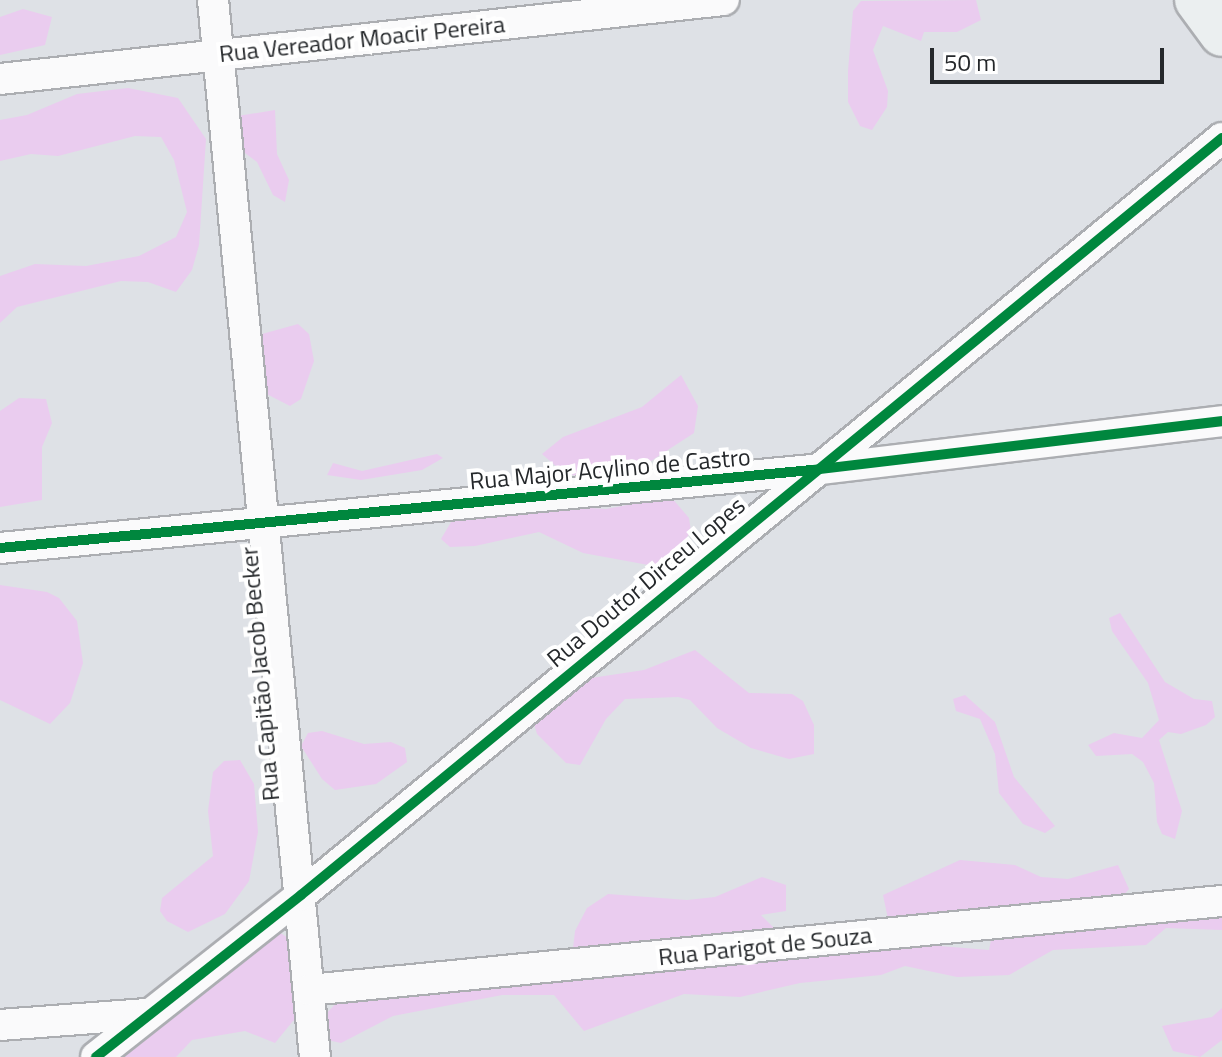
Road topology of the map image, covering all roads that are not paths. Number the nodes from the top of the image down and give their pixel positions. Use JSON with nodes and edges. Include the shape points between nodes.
{"nodes":[{"id":1,"x":213,"y":0,"type":"edge"},
{"id":2,"x":724,"y":0,"type":"edge"},
{"id":3,"x":1197,"y":0,"type":"edge"},
{"id":4,"x":1222,"y":34,"type":"edge"},
{"id":5,"x":219,"y":55,"type":"junction"},
{"id":6,"x":0,"y":79,"type":"edge"},
{"id":7,"x":1222,"y":138,"type":"edge"},
{"id":8,"x":1222,"y":421,"type":"edge"},
{"id":9,"x":812,"y":470,"type":"junction"},
{"id":10,"x":265,"y":521,"type":"junction"},
{"id":11,"x":0,"y":548,"type":"edge"},
{"id":12,"x":301,"y":895,"type":"junction"},
{"id":13,"x":1222,"y":901,"type":"edge"},
{"id":14,"x":309,"y":990,"type":"junction"},
{"id":15,"x":148,"y":1014,"type":"junction"},
{"id":16,"x":0,"y":1025,"type":"edge"},
{"id":17,"x":96,"y":1057,"type":"edge"},
{"id":18,"x":315,"y":1057,"type":"edge"}],
"edges":[{"from":1,"to":5,"type":"street","name":"Rua Capitão Jacob Becker"},
{"from":2,"to":5,"type":"street","name":"Rua Vereador Moacir Pereira"},
{"from":3,"to":4,"type":"main road"},
{"from":5,"to":6,"type":"street","name":"Rua Vereador Moacir Pereira"},
{"from":5,"to":10,"type":"street","name":"Rua Capitão Jacob Becker"},
{"from":7,"to":9,"type":"street","name":"Rua Doutor Dirceu Lopes"},
{"from":8,"to":9,"type":"street","name":"Rua Major Acylino de Castro"},
{"from":9,"to":10,"type":"street","name":"Rua Major Acylino de Castro"},
{"from":9,"to":12,"type":"street","name":"Rua Doutor Dirceu Lopes"},
{"from":10,"to":11,"type":"street","name":"Rua Major Acylino de Castro"},
{"from":10,"to":12,"type":"street","name":"Rua Capitão Jacob Becker"},
{"from":12,"to":14,"type":"street","name":"Rua Capitão Jacob Becker"},
{"from":12,"to":15,"type":"street","name":"Rua Doutor Dirceu Lopes"},
{"from":13,"to":14,"type":"street","name":"Rua Parigot de Souza"},
{"from":14,"to":18,"type":"street","name":"Rua Capitão Jacob Becker"},
{"from":15,"to":16,"type":"street"},
{"from":15,"to":17,"type":"street","name":"Rua Doutor Dirceu Lopes"}]}
